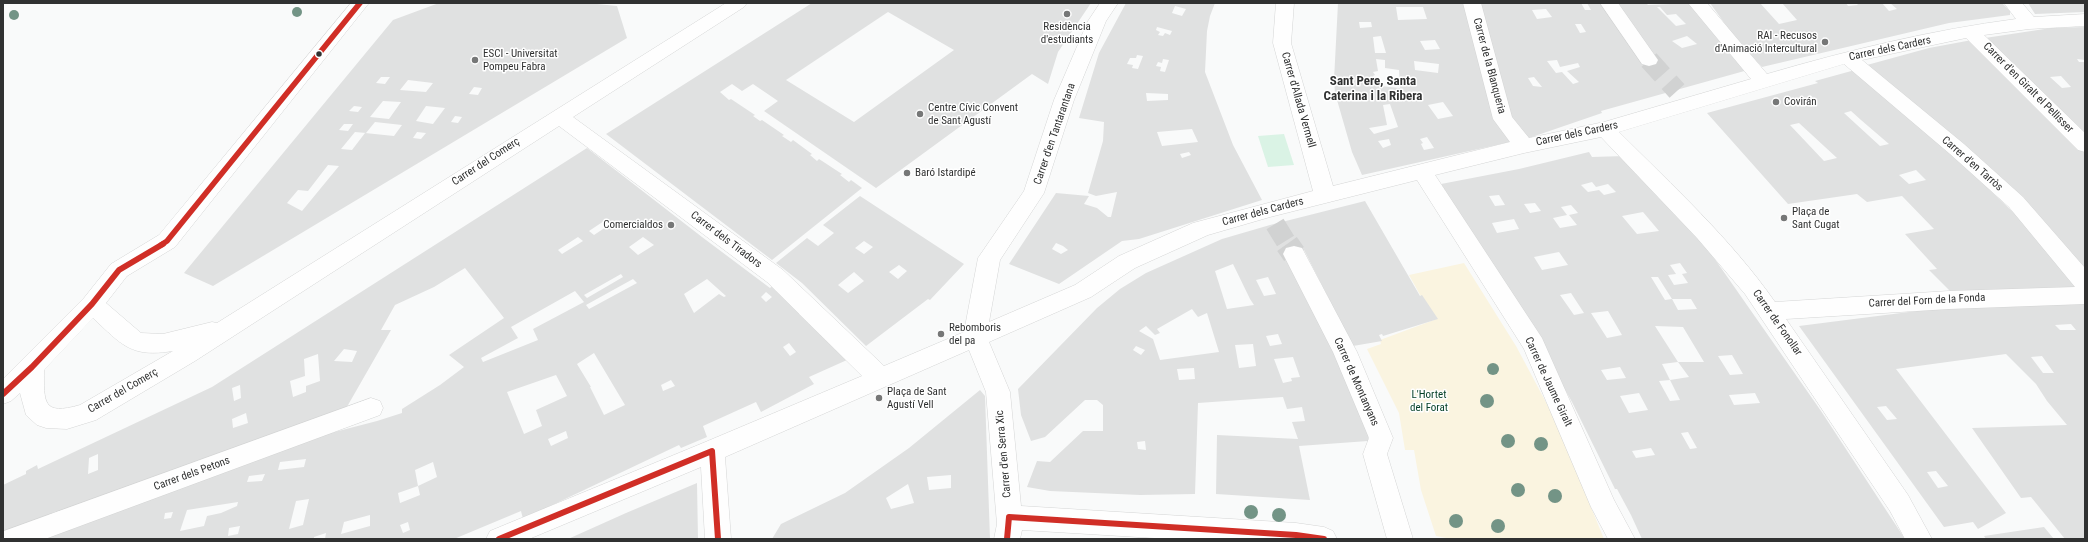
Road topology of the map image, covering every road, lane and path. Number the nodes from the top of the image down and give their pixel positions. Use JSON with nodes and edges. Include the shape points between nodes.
{"nodes":[{"id":1,"x":360,"y":3,"type":"edge"},
{"id":2,"x":738,"y":3,"type":"edge"},
{"id":3,"x":1109,"y":3,"type":"edge"},
{"id":4,"x":1285,"y":3,"type":"edge"},
{"id":5,"x":1472,"y":3,"type":"edge"},
{"id":6,"x":1609,"y":3,"type":"edge"},
{"id":7,"x":1697,"y":3,"type":"edge"},
{"id":8,"x":2013,"y":3,"type":"edge"},
{"id":9,"x":2085,"y":20,"type":"edge"},
{"id":10,"x":2029,"y":23,"type":"junction"},
{"id":11,"x":1970,"y":31,"type":"junction"},
{"id":12,"x":1847,"y":57,"type":"junction"},
{"id":13,"x":1649,"y":60,"type":"tunnel mouth"},
{"id":14,"x":1764,"y":83,"type":"junction"},
{"id":15,"x":1677,"y":91,"type":"tunnel mouth"},
{"id":16,"x":1691,"y":105,"type":"junction"},
{"id":17,"x":558,"y":116,"type":"junction"},
{"id":18,"x":1605,"y":129,"type":"junction"},
{"id":19,"x":2085,"y":145,"type":"edge"},
{"id":20,"x":1524,"y":146,"type":"junction"},
{"id":21,"x":1422,"y":172,"type":"junction"},
{"id":22,"x":1325,"y":196,"type":"junction"},
{"id":23,"x":1294,"y":254,"type":"tunnel mouth"},
{"id":24,"x":2085,"y":283,"type":"edge"},
{"id":25,"x":2085,"y":295,"type":"edge"},
{"id":26,"x":92,"y":304,"type":"junction"},
{"id":27,"x":1769,"y":311,"type":"junction"},
{"id":28,"x":236,"y":323,"type":"junction"},
{"id":29,"x":975,"y":337,"type":"junction"},
{"id":30,"x":32,"y":367,"type":"junction"},
{"id":31,"x":881,"y":378,"type":"junction"},
{"id":32,"x":3,"y":394,"type":"edge"},
{"id":33,"x":371,"y":408,"type":"dead end"},
{"id":34,"x":712,"y":451,"type":"junction"},
{"id":35,"x":1008,"y":528,"type":"edge"},
{"id":36,"x":13,"y":539,"type":"edge"},
{"id":37,"x":499,"y":539,"type":"edge"},
{"id":38,"x":718,"y":539,"type":"edge"},
{"id":39,"x":1322,"y":539,"type":"edge"},
{"id":40,"x":1400,"y":539,"type":"edge"},
{"id":41,"x":1622,"y":539,"type":"edge"},
{"id":42,"x":1919,"y":539,"type":"edge"}],
"edges":[{"from":1,"to":26,"type":"street","via":[[167,241],[119,270]]},
{"from":2,"to":17,"type":"street","name":"Carrer del Comerç"},
{"from":3,"to":29,"type":"street","name":"Carrer d'en Tantarantana","via":[[1097,21],[1064,100],[1034,194],[988,258]]},
{"from":4,"to":22,"type":"street","name":"Carrer d'Allada Vermell","via":[[1282,43]]},
{"from":5,"to":20,"type":"street","name":"Carrer de la Blanqueria","via":[[1503,119]]},
{"from":6,"to":13,"type":"street"},
{"from":7,"to":14,"type":"street"},
{"from":8,"to":10,"type":"street"},
{"from":9,"to":10,"type":"street","name":"Carrer dels Carders"},
{"from":10,"to":11,"type":"street","name":"Carrer dels Carders"},
{"from":11,"to":12,"type":"street","name":"Carrer dels Carders"},
{"from":11,"to":19,"type":"street","name":"Carrer d'en Giralt el Pellisser"},
{"from":12,"to":14,"type":"street","name":"Carrer dels Carders"},
{"from":12,"to":24,"type":"street","name":"Carrer d'en Tarròs","via":[[2016,202]]},
{"from":14,"to":16,"type":"street","name":"Carrer dels Carders"},
{"from":15,"to":16,"type":"street"},
{"from":16,"to":18,"type":"street","name":"Carrer dels Carders"},
{"from":17,"to":28,"type":"street","name":"Carrer del Comerç"},
{"from":17,"to":31,"type":"street","name":"Carrer dels Tiradors","via":[[775,276]]},
{"from":18,"to":20,"type":"street","name":"Carrer dels Carders"},
{"from":18,"to":27,"type":"street","name":"Carrer de Fonollar","via":[[1705,232],[1753,288]]},
{"from":20,"to":21,"type":"street","name":"Carrer dels Carders"},
{"from":21,"to":22,"type":"street","name":"Carrer dels Carders"},
{"from":21,"to":41,"type":"street","name":"Carrer de Jaume Giralt","via":[[1534,346],[1604,507]]},
{"from":22,"to":29,"type":"street","name":"Carrer dels Carders","via":[[1272,216],[1202,230],[1134,259],[1083,291]]},
{"from":23,"to":40,"type":"street","name":"Carrer de Montanyans","via":[[1345,352],[1381,438],[1375,454]]},
{"from":25,"to":27,"type":"street","name":"Carrer del Forn de la Fonda"},
{"from":26,"to":28,"type":"street","name":"Carrer del Comerç","via":[[136,342],[155,344],[191,337]]},
{"from":26,"to":30,"type":"street"},
{"from":27,"to":42,"type":"street","name":"Carrer de Fonollar","via":[[1900,503]]},
{"from":28,"to":30,"type":"street","name":"Carrer del Comerç","via":[[87,413],[67,419],[46,418],[35,408]]},
{"from":29,"to":31,"type":"street"},
{"from":29,"to":35,"type":"street","name":"Carrer d'en Serra Xic","via":[[998,392]]},
{"from":30,"to":32,"type":"street"},
{"from":31,"to":34,"type":"street"},
{"from":33,"to":36,"type":"street","name":"Carrer dels Petons"},
{"from":34,"to":37,"type":"street"},
{"from":34,"to":38,"type":"street"},
{"from":35,"to":39,"type":"street","via":[[1296,535]]}]}
